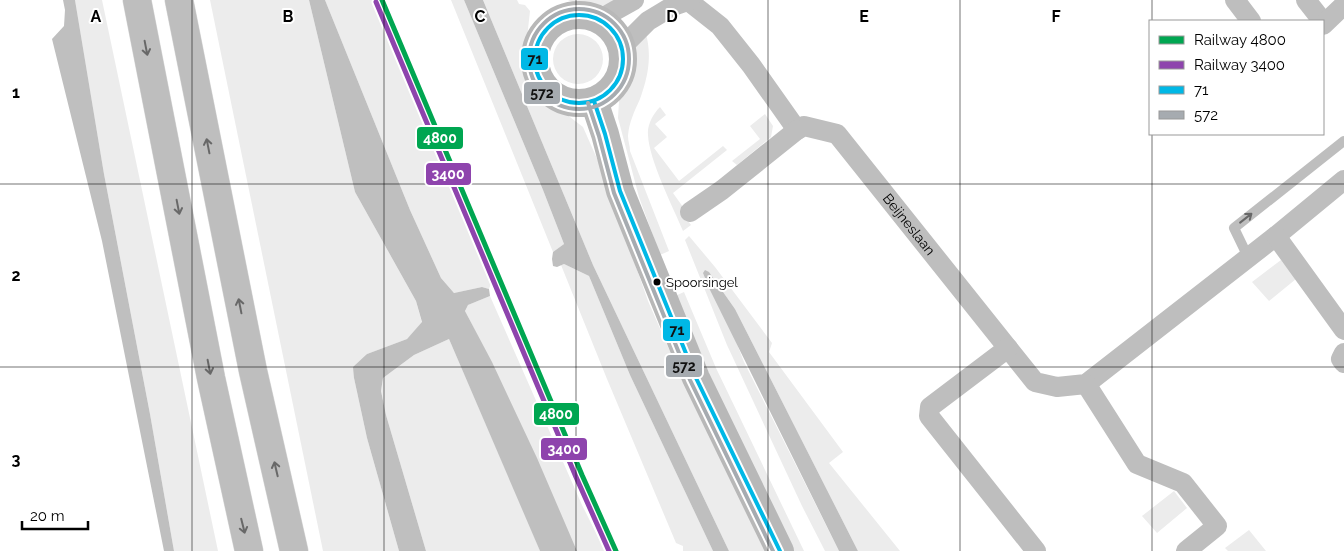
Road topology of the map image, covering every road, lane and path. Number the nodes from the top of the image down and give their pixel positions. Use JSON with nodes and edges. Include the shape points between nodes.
{"nodes":[{"id":1,"x":137,"y":0,"type":"edge"},
{"id":2,"x":179,"y":0,"type":"edge"},
{"id":3,"x":634,"y":0,"type":"edge"},
{"id":4,"x":688,"y":0,"type":"edge"},
{"id":5,"x":1235,"y":0,"type":"edge"},
{"id":6,"x":1306,"y":0,"type":"edge"},
{"id":7,"x":1344,"y":5,"type":"edge"},
{"id":8,"x":550,"y":10,"type":"edge"},
{"id":9,"x":600,"y":19,"type":"junction"},
{"id":10,"x":1250,"y":20,"type":"edge"},
{"id":11,"x":1321,"y":20,"type":"edge"},
{"id":12,"x":1324,"y":24,"type":"edge"},
{"id":13,"x":622,"y":47,"type":"junction"},
{"id":14,"x":594,"y":101,"type":"junction"},
{"id":15,"x":797,"y":130,"type":"junction"},
{"id":16,"x":1344,"y":141,"type":"edge"},
{"id":17,"x":1344,"y":180,"type":"edge"},
{"id":18,"x":690,"y":212,"type":"dead end"},
{"id":19,"x":1276,"y":236,"type":"junction"},
{"id":20,"x":1248,"y":257,"type":"junction"},
{"id":21,"x":1344,"y":330,"type":"edge"},
{"id":22,"x":1008,"y":348,"type":"junction"},
{"id":23,"x":1344,"y":353,"type":"edge"},
{"id":24,"x":1344,"y":363,"type":"edge"},
{"id":25,"x":1086,"y":384,"type":"junction"},
{"id":26,"x":249,"y":551,"type":"edge"},
{"id":27,"x":294,"y":551,"type":"edge"},
{"id":28,"x":780,"y":551,"type":"edge"},
{"id":29,"x":1036,"y":551,"type":"edge"},
{"id":30,"x":1186,"y":551,"type":"edge"}],
"edges":[{"from":1,"to":26,"type":"highway","one_way":true,"via":[[211,378]]},
{"from":27,"to":2,"type":"highway","one_way":true,"via":[[253,371]]},
{"from":3,"to":9,"type":"street"},
{"from":4,"to":13,"type":"street","via":[[648,21]]},
{"from":4,"to":15,"type":"street","via":[[720,26]]},
{"from":5,"to":10,"type":"street"},
{"from":6,"to":11,"type":"street"},
{"from":7,"to":12,"type":"street"},
{"from":8,"to":9,"type":"main road","via":[[566,16],[577,14]]},
{"from":8,"to":14,"type":"main road","via":[[536,50],[536,71],[553,95],[565,101]]},
{"from":9,"to":13,"type":"main road","via":[[614,32]]},
{"from":13,"to":14,"type":"main road","via":[[623,63],[618,79],[608,92]]},
{"from":14,"to":28,"type":"main road","via":[[620,191],[696,378]]},
{"from":15,"to":18,"type":"street"},
{"from":15,"to":22,"type":"street","name":"Beijneslaan","via":[[804,126],[837,134]]},
{"from":20,"to":16,"type":"lane","one_way":true,"via":[[1234,228]]},
{"from":17,"to":19,"type":"street"},
{"from":19,"to":20,"type":"street"},
{"from":19,"to":21,"type":"street"},
{"from":20,"to":25,"type":"street"},
{"from":22,"to":25,"type":"street","name":"Beijneslaan","via":[[1035,382],[1057,387]]},
{"from":22,"to":29,"type":"street","via":[[930,407],[929,416]]},
{"from":23,"to":24,"type":"street","via":[[1341,359]]},
{"from":25,"to":30,"type":"street","via":[[1137,464],[1183,483],[1217,526]]}]}
